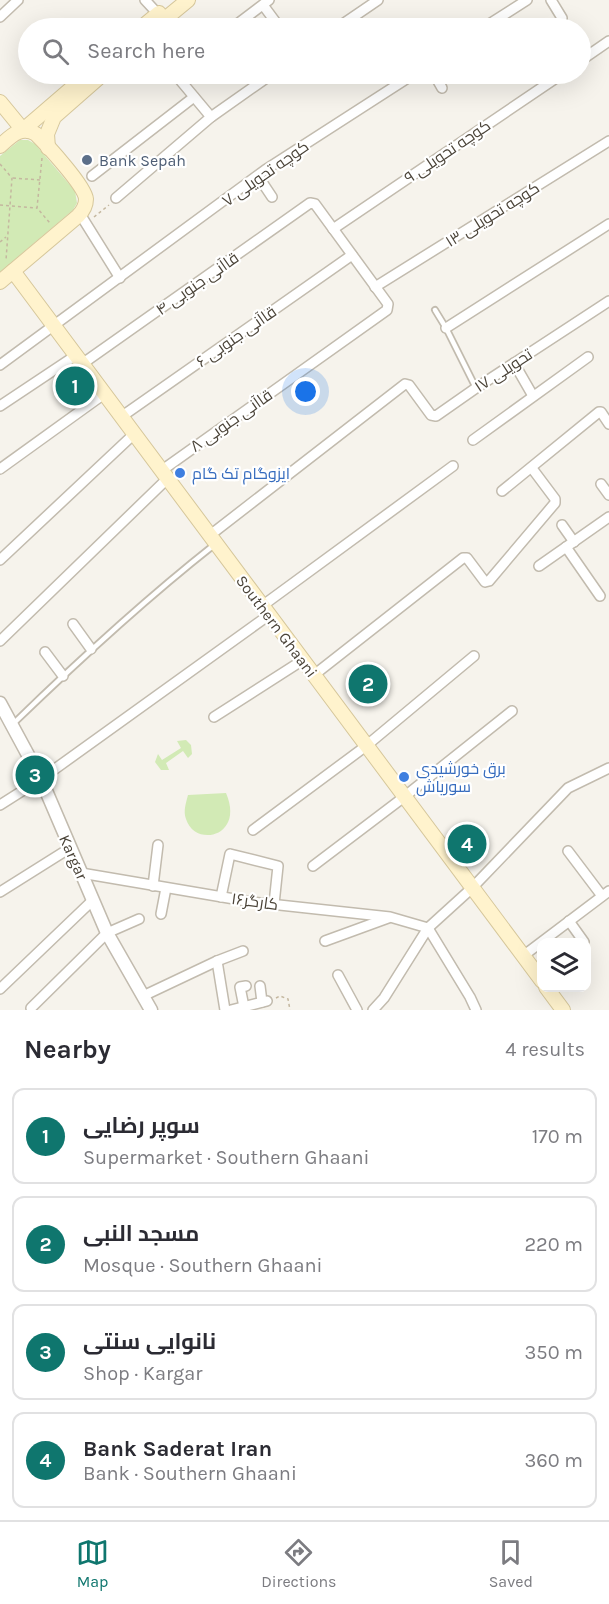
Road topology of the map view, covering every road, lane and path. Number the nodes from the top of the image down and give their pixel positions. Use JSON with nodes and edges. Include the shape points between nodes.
{"nodes":[{"id":1,"x":18,"y":0,"type":"edge"},
{"id":2,"x":145,"y":0,"type":"edge"},
{"id":3,"x":174,"y":0,"type":"edge"},
{"id":4,"x":188,"y":0,"type":"edge"},
{"id":5,"x":378,"y":0,"type":"edge"},
{"id":6,"x":527,"y":0,"type":"edge"},
{"id":7,"x":551,"y":0,"type":"edge"},
{"id":8,"x":266,"y":2,"type":"edge"},
{"id":9,"x":158,"y":14,"type":"junction"},
{"id":10,"x":0,"y":17,"type":"edge"},
{"id":11,"x":153,"y":18,"type":"edge"},
{"id":12,"x":166,"y":18,"type":"edge"},
{"id":13,"x":245,"y":18,"type":"edge"},
{"id":14,"x":275,"y":18,"type":"edge"},
{"id":15,"x":352,"y":18,"type":"edge"},
{"id":16,"x":499,"y":18,"type":"edge"},
{"id":17,"x":562,"y":18,"type":"dead end"},
{"id":18,"x":609,"y":41,"type":"edge"},
{"id":19,"x":591,"y":53,"type":"edge"},
{"id":20,"x":81,"y":84,"type":"edge"},
{"id":21,"x":86,"y":84,"type":"edge"},
{"id":22,"x":183,"y":84,"type":"edge"},
{"id":23,"x":258,"y":84,"type":"edge"},
{"id":24,"x":399,"y":84,"type":"edge"},
{"id":25,"x":440,"y":84,"type":"edge"},
{"id":26,"x":547,"y":84,"type":"edge"},
{"id":27,"x":442,"y":88,"type":"dead end"},
{"id":28,"x":78,"y":89,"type":"junction"},
{"id":29,"x":194,"y":97,"type":"junction"},
{"id":30,"x":1,"y":109,"type":"edge"},
{"id":31,"x":211,"y":117,"type":"junction"},
{"id":32,"x":23,"y":130,"type":"junction"},
{"id":33,"x":609,"y":141,"type":"edge"},
{"id":34,"x":0,"y":146,"type":"edge"},
{"id":35,"x":49,"y":154,"type":"junction"},
{"id":36,"x":0,"y":164,"type":"edge"},
{"id":37,"x":92,"y":176,"type":"dead end"},
{"id":38,"x":258,"y":176,"type":"junction"},
{"id":39,"x":12,"y":178,"type":"junction"},
{"id":40,"x":40,"y":180,"type":"junction"},
{"id":41,"x":272,"y":197,"type":"dead end"},
{"id":42,"x":116,"y":198,"type":"joint"},
{"id":43,"x":0,"y":205,"type":"edge"},
{"id":44,"x":9,"y":206,"type":"junction"},
{"id":45,"x":37,"y":208,"type":"junction"},
{"id":46,"x":82,"y":210,"type":"junction"},
{"id":47,"x":609,"y":224,"type":"edge"},
{"id":48,"x":333,"y":229,"type":"junction"},
{"id":49,"x":58,"y":233,"type":"junction"},
{"id":50,"x":7,"y":237,"type":"junction"},
{"id":51,"x":0,"y":242,"type":"edge"},
{"id":52,"x":351,"y":255,"type":"junction"},
{"id":53,"x":0,"y":259,"type":"edge"},
{"id":54,"x":13,"y":271,"type":"junction"},
{"id":55,"x":120,"y":278,"type":"junction"},
{"id":56,"x":0,"y":282,"type":"edge"},
{"id":57,"x":375,"y":287,"type":"junction"},
{"id":58,"x":609,"y":301,"type":"edge"},
{"id":59,"x":435,"y":310,"type":"dead end"},
{"id":60,"x":54,"y":327,"type":"junction"},
{"id":61,"x":446,"y":328,"type":"junction"},
{"id":62,"x":588,"y":357,"type":"dead end"},
{"id":63,"x":79,"y":360,"type":"junction"},
{"id":64,"x":514,"y":363,"type":"junction"},
{"id":65,"x":0,"y":365,"type":"edge"},
{"id":66,"x":476,"y":388,"type":"junction"},
{"id":67,"x":104,"y":394,"type":"junction"},
{"id":68,"x":533,"y":396,"type":"junction"},
{"id":69,"x":0,"y":406,"type":"edge"},
{"id":70,"x":121,"y":417,"type":"junction"},
{"id":71,"x":609,"y":424,"type":"edge"},
{"id":72,"x":134,"y":434,"type":"junction"},
{"id":73,"x":473,"y":440,"type":"dead end"},
{"id":74,"x":453,"y":466,"type":"dead end"},
{"id":75,"x":0,"y":469,"type":"edge"},
{"id":76,"x":534,"y":471,"type":"dead end"},
{"id":77,"x":164,"y":475,"type":"junction"},
{"id":78,"x":601,"y":484,"type":"dead end"},
{"id":79,"x":502,"y":491,"type":"dead end"},
{"id":80,"x":609,"y":495,"type":"edge"},
{"id":81,"x":608,"y":519,"type":"edge"},
{"id":82,"x":562,"y":525,"type":"dead end"},
{"id":83,"x":212,"y":540,"type":"junction"},
{"id":84,"x":570,"y":544,"type":"junction"},
{"id":85,"x":0,"y":560,"type":"edge"},
{"id":86,"x":539,"y":566,"type":"dead end"},
{"id":87,"x":600,"y":596,"type":"dead end"},
{"id":88,"x":265,"y":611,"type":"junction"},
{"id":89,"x":72,"y":624,"type":"dead end"},
{"id":90,"x":0,"y":641,"type":"edge"},
{"id":91,"x":92,"y":649,"type":"junction"},
{"id":92,"x":45,"y":652,"type":"dead end"},
{"id":93,"x":474,"y":656,"type":"dead end"},
{"id":94,"x":303,"y":660,"type":"junction"},
{"id":95,"x":314,"y":675,"type":"junction"},
{"id":96,"x":63,"y":676,"type":"junction"},
{"id":97,"x":1,"y":706,"type":"edge"},
{"id":98,"x":512,"y":711,"type":"dead end"},
{"id":99,"x":214,"y":717,"type":"dead end"},
{"id":100,"x":12,"y":724,"type":"junction"},
{"id":101,"x":366,"y":746,"type":"junction"},
{"id":102,"x":609,"y":768,"type":"edge"},
{"id":103,"x":41,"y":779,"type":"junction"},
{"id":104,"x":404,"y":797,"type":"junction"},
{"id":105,"x":0,"y":805,"type":"edge"},
{"id":106,"x":253,"y":830,"type":"dead end"},
{"id":107,"x":158,"y":845,"type":"dead end"},
{"id":108,"x":70,"y":848,"type":"junction"},
{"id":109,"x":568,"y":851,"type":"dead end"},
{"id":110,"x":313,"y":866,"type":"dead end"},
{"id":111,"x":81,"y":873,"type":"junction"},
{"id":112,"x":153,"y":886,"type":"junction"},
{"id":113,"x":166,"y":888,"type":"junction"},
{"id":114,"x":472,"y":888,"type":"junction"},
{"id":115,"x":0,"y":892,"type":"edge"},
{"id":116,"x":607,"y":893,"type":"edge"},
{"id":117,"x":221,"y":897,"type":"junction"},
{"id":118,"x":93,"y":900,"type":"junction"},
{"id":119,"x":274,"y":904,"type":"junction"},
{"id":120,"x":161,"y":914,"type":"dead end"},
{"id":121,"x":390,"y":917,"type":"junction"},
{"id":122,"x":139,"y":919,"type":"dead end"},
{"id":123,"x":569,"y":921,"type":"junction"},
{"id":124,"x":428,"y":928,"type":"junction"},
{"id":125,"x":108,"y":933,"type":"junction"},
{"id":126,"x":581,"y":938,"type":"edge"},
{"id":127,"x":325,"y":941,"type":"dead end"},
{"id":128,"x":243,"y":951,"type":"dead end"},
{"id":129,"x":523,"y":956,"type":"junction"},
{"id":130,"x":217,"y":961,"type":"junction"},
{"id":131,"x":537,"y":974,"type":"edge"},
{"id":132,"x":338,"y":975,"type":"dead end"},
{"id":133,"x":246,"y":986,"type":"dead end"},
{"id":134,"x":260,"y":986,"type":"dead end"},
{"id":135,"x":0,"y":989,"type":"edge"},
{"id":136,"x":550,"y":992,"type":"edge"},
{"id":137,"x":143,"y":996,"type":"junction"},
{"id":138,"x":264,"y":1001,"type":"junction"},
{"id":139,"x":244,"y":1007,"type":"junction"},
{"id":140,"x":31,"y":1008,"type":"dead end"},
{"id":141,"x":151,"y":1010,"type":"edge"},
{"id":142,"x":225,"y":1010,"type":"edge"},
{"id":143,"x":231,"y":1010,"type":"edge"},
{"id":144,"x":291,"y":1010,"type":"edge"},
{"id":145,"x":357,"y":1010,"type":"edge"},
{"id":146,"x":373,"y":1010,"type":"edge"},
{"id":147,"x":476,"y":1010,"type":"edge"},
{"id":148,"x":563,"y":1010,"type":"edge"}],
"edges":[{"from":1,"to":10,"type":"street"},
{"from":2,"to":9,"type":"street"},
{"from":3,"to":9,"type":"main road"},
{"from":4,"to":12,"type":"main road"},
{"from":5,"to":15,"type":"street"},
{"from":6,"to":16,"type":"street"},
{"from":7,"to":17,"type":"street"},
{"from":8,"to":13,"type":"street"},
{"from":8,"to":14,"type":"street"},
{"from":9,"to":11,"type":"main road"},
{"from":18,"to":19,"type":"street"},
{"from":20,"to":28,"type":"main road"},
{"from":21,"to":28,"type":"main road"},
{"from":22,"to":29,"type":"street"},
{"from":23,"to":31,"type":"street"},
{"from":24,"to":38,"type":"street","name":"کوچه تحویلی ۷"},
{"from":25,"to":27,"type":"street"},
{"from":26,"to":48,"type":"street","name":"کوچه تحویلی ۹"},
{"from":28,"to":32,"type":"main road"},
{"from":28,"to":35,"type":"main road","via":[[54,117],[47,134]]},
{"from":29,"to":31,"type":"street"},
{"from":29,"to":37,"type":"street"},
{"from":30,"to":32,"type":"main road"},
{"from":31,"to":42,"type":"street"},
{"from":32,"to":34,"type":"main road"},
{"from":32,"to":35,"type":"main road","via":[[36,134]]},
{"from":33,"to":57,"type":"street","name":"کوچه تحویلی ۱۳"},
{"from":35,"to":40,"type":"path","via":[[42,153]]},
{"from":35,"to":46,"type":"main road","via":[[81,187],[86,199]]},
{"from":36,"to":39,"type":"path"},
{"from":38,"to":41,"type":"street"},
{"from":38,"to":55,"type":"street","name":"کوچه تحویلی ۷"},
{"from":39,"to":40,"type":"path"},
{"from":39,"to":44,"type":"path"},
{"from":40,"to":45,"type":"path"},
{"from":42,"to":46,"type":"path","via":[[93,217]]},
{"from":43,"to":44,"type":"path"},
{"from":44,"to":45,"type":"path"},
{"from":44,"to":50,"type":"path"},
{"from":45,"to":49,"type":"path"},
{"from":46,"to":49,"type":"main road"},
{"from":46,"to":55,"type":"street"},
{"from":47,"to":61,"type":"street"},
{"from":48,"to":52,"type":"street"},
{"from":48,"to":63,"type":"street","name":"قاآنی جنوبی ۴","via":[[313,202]]},
{"from":49,"to":54,"type":"main road"},
{"from":50,"to":51,"type":"path"},
{"from":50,"to":53,"type":"path","via":[[5,259]]},
{"from":52,"to":57,"type":"street"},
{"from":52,"to":70,"type":"street","name":"قاآنی جنوبی ۶"},
{"from":54,"to":56,"type":"main road"},
{"from":54,"to":60,"type":"main road","name":"Southern Ghaani"},
{"from":55,"to":60,"type":"street","name":"کوچه تحویلی ۷"},
{"from":57,"to":77,"type":"street","name":"قاآنی جنوبی ۸","via":[[387,310]]},
{"from":58,"to":64,"type":"street","name":"تحویلی ۱۷"},
{"from":59,"to":61,"type":"lane"},
{"from":60,"to":63,"type":"main road","name":"Southern Ghaani"},
{"from":60,"to":65,"type":"street","name":"کوچه تحویلی ۷"},
{"from":61,"to":66,"type":"lane"},
{"from":62,"to":68,"type":"street"},
{"from":63,"to":67,"type":"main road","name":"Southern Ghaani"},
{"from":63,"to":69,"type":"street","name":"قاآنی جنوبی ۴"},
{"from":64,"to":66,"type":"street","name":"تحویلی ۱۷"},
{"from":64,"to":68,"type":"street"},
{"from":66,"to":83,"type":"street","name":"تحویلی ۱۷","via":[[434,416],[405,384]]},
{"from":67,"to":70,"type":"main road","name":"Southern Ghaani"},
{"from":67,"to":75,"type":"street"},
{"from":68,"to":73,"type":"street"},
{"from":70,"to":72,"type":"main road","name":"Southern Ghaani"},
{"from":71,"to":79,"type":"street","via":[[599,412]]},
{"from":72,"to":77,"type":"main road","name":"Southern Ghaani"},
{"from":72,"to":85,"type":"street"},
{"from":74,"to":88,"type":"street"},
{"from":76,"to":95,"type":"street","via":[[555,502],[489,581],[485,582],[465,558]]},
{"from":77,"to":83,"type":"main road","name":"Southern Ghaani"},
{"from":77,"to":90,"type":"street","name":"قاآنی جنوبی ۸"},
{"from":78,"to":80,"type":"street"},
{"from":81,"to":84,"type":"street"},
{"from":82,"to":84,"type":"street"},
{"from":83,"to":88,"type":"main road","name":"Southern Ghaani"},
{"from":83,"to":91,"type":"lane"},
{"from":84,"to":86,"type":"street"},
{"from":84,"to":87,"type":"street"},
{"from":88,"to":94,"type":"main road","name":"Southern Ghaani"},
{"from":88,"to":103,"type":"street","via":[[201,663]]},
{"from":89,"to":91,"type":"street"},
{"from":91,"to":96,"type":"lane"},
{"from":92,"to":96,"type":"street"},
{"from":93,"to":101,"type":"street"},
{"from":94,"to":95,"type":"main road","name":"Southern Ghaani"},
{"from":94,"to":99,"type":"street"},
{"from":95,"to":101,"type":"main road","name":"Southern Ghaani"},
{"from":96,"to":100,"type":"lane"},
{"from":97,"to":100,"type":"street","name":"Kargar"},
{"from":98,"to":104,"type":"street"},
{"from":100,"to":103,"type":"street","name":"Kargar"},
{"from":101,"to":104,"type":"main road","name":"Southern Ghaani"},
{"from":101,"to":106,"type":"street"},
{"from":102,"to":114,"type":"street","via":[[568,788]]},
{"from":103,"to":105,"type":"street"},
{"from":103,"to":108,"type":"street","name":"Kargar"},
{"from":104,"to":110,"type":"street"},
{"from":104,"to":114,"type":"main road","name":"Southern Ghaani"},
{"from":107,"to":112,"type":"street"},
{"from":108,"to":111,"type":"street","name":"Kargar"},
{"from":108,"to":115,"type":"street"},
{"from":109,"to":116,"type":"street"},
{"from":111,"to":112,"type":"street","name":"کارگر۱۶"},
{"from":111,"to":118,"type":"street","name":"Kargar"},
{"from":112,"to":113,"type":"street","name":"کارگر۱۶"},
{"from":113,"to":117,"type":"street","name":"کارگر۱۶"},
{"from":113,"to":120,"type":"street"},
{"from":114,"to":124,"type":"street"},
{"from":114,"to":129,"type":"main road","name":"Southern Ghaani"},
{"from":116,"to":123,"type":"street"},
{"from":117,"to":119,"type":"street","name":"کارگر۱۶"},
{"from":117,"to":119,"type":"street","via":[[230,854],[278,866]]},
{"from":118,"to":125,"type":"street","name":"Kargar"},
{"from":118,"to":135,"type":"street"},
{"from":119,"to":121,"type":"street","name":"کارگر۱۶"},
{"from":121,"to":124,"type":"street","name":"کارگر۱۶"},
{"from":121,"to":127,"type":"street"},
{"from":122,"to":125,"type":"street"},
{"from":123,"to":126,"type":"street"},
{"from":123,"to":129,"type":"street"},
{"from":124,"to":146,"type":"street"},
{"from":124,"to":147,"type":"street"},
{"from":125,"to":137,"type":"street","name":"Kargar"},
{"from":125,"to":140,"type":"street"},
{"from":128,"to":130,"type":"street"},
{"from":129,"to":131,"type":"main road","name":"Southern Ghaani"},
{"from":130,"to":137,"type":"street"},
{"from":130,"to":142,"type":"street"},
{"from":132,"to":145,"type":"street"},
{"from":133,"to":139,"type":"street","via":[[240,987]]},
{"from":134,"to":138,"type":"street"},
{"from":136,"to":148,"type":"main road"},
{"from":137,"to":141,"type":"street","name":"Kargar"},
{"from":138,"to":139,"type":"street"},
{"from":138,"to":144,"type":"path","via":[[280,996],[288,999]]},
{"from":139,"to":143,"type":"street"}]}
